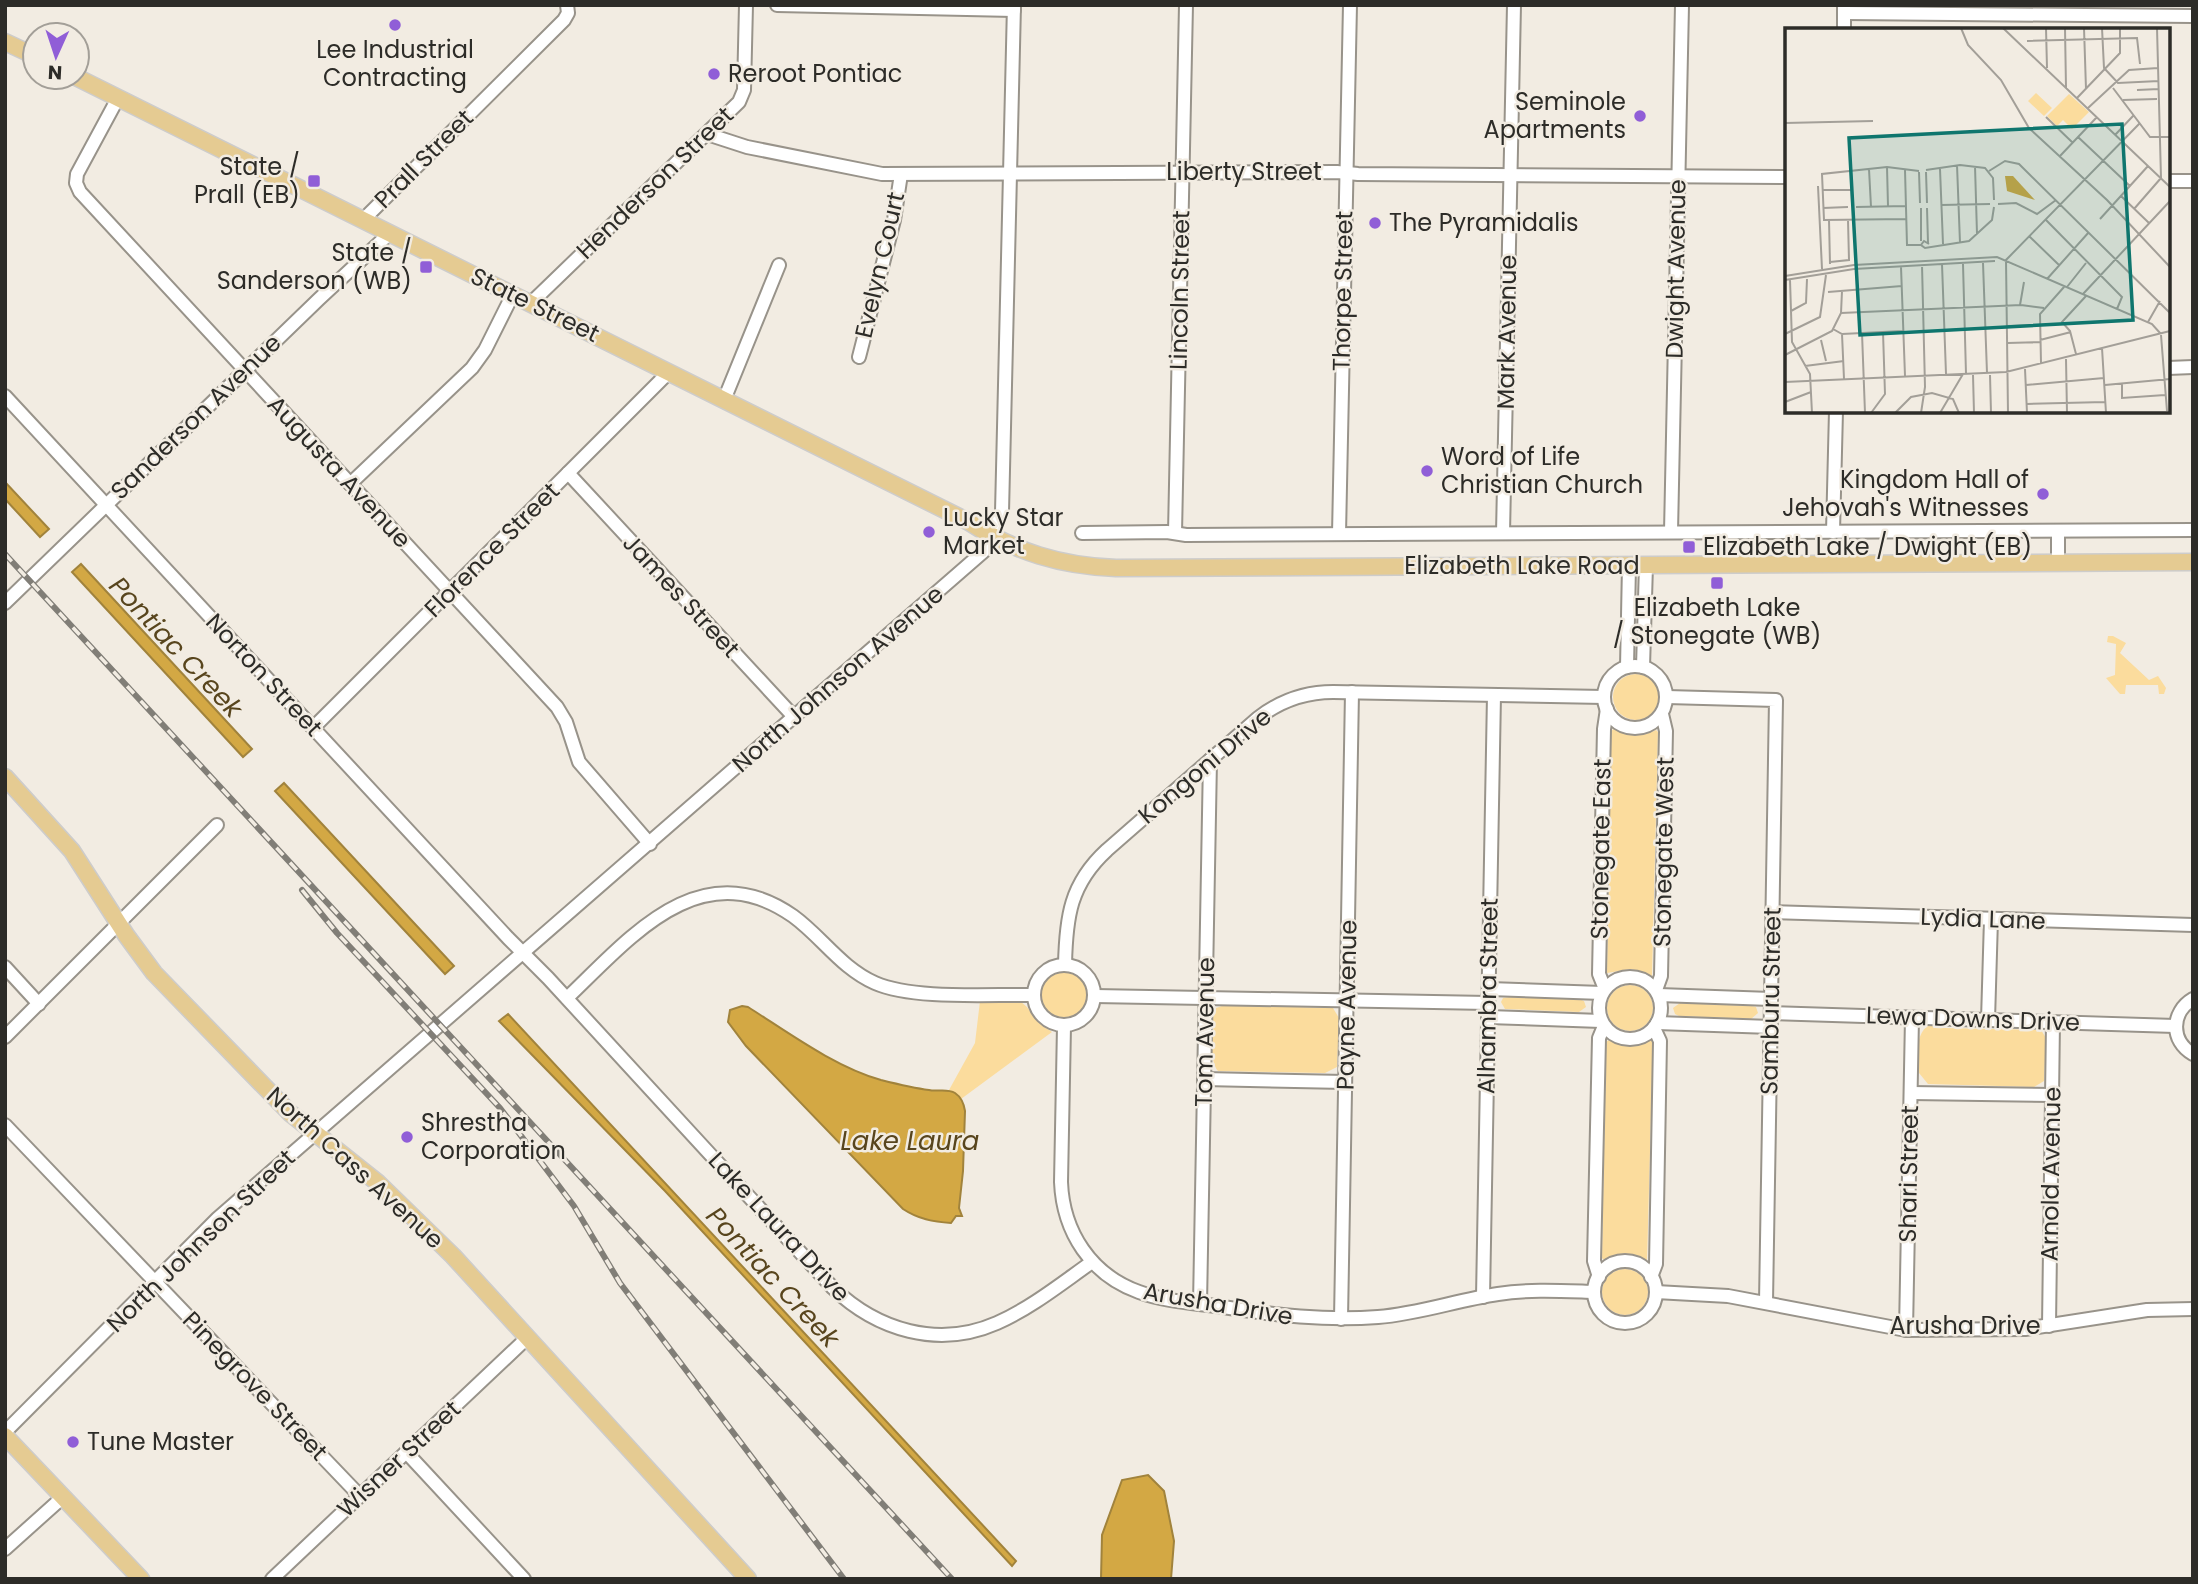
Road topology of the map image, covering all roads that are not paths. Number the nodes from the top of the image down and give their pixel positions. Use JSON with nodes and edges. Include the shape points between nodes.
{"nodes":[{"id":1,"x":567,"y":5,"type":"edge"},
{"id":2,"x":746,"y":5,"type":"edge"},
{"id":3,"x":777,"y":5,"type":"edge"},
{"id":4,"x":1185,"y":5,"type":"edge"},
{"id":5,"x":1350,"y":5,"type":"edge"},
{"id":6,"x":1514,"y":5,"type":"edge"},
{"id":7,"x":1682,"y":5,"type":"edge"},
{"id":8,"x":1014,"y":8,"type":"edge"},
{"id":9,"x":1844,"y":9,"type":"edge"},
{"id":10,"x":2009,"y":10,"type":"edge"},
{"id":11,"x":2174,"y":10,"type":"edge"},
{"id":12,"x":2193,"y":16,"type":"edge"},
{"id":13,"x":1844,"y":28,"type":"edge"},
{"id":14,"x":5,"y":41,"type":"edge"},
{"id":15,"x":21,"y":49,"type":"edge"},
{"id":16,"x":91,"y":84,"type":"edge"},
{"id":17,"x":118,"y":98,"type":"junction"},
{"id":18,"x":707,"y":134,"type":"junction"},
{"id":19,"x":1182,"y":172,"type":"junction"},
{"id":20,"x":1346,"y":173,"type":"junction"},
{"id":21,"x":901,"y":174,"type":"junction"},
{"id":22,"x":1010,"y":174,"type":"junction"},
{"id":23,"x":1510,"y":176,"type":"junction"},
{"id":24,"x":1678,"y":177,"type":"junction"},
{"id":25,"x":1785,"y":177,"type":"edge"},
{"id":26,"x":2170,"y":181,"type":"edge"},
{"id":27,"x":2193,"y":181,"type":"edge"},
{"id":28,"x":363,"y":220,"type":"junction"},
{"id":29,"x":390,"y":233,"type":"junction"},
{"id":30,"x":779,"y":265,"type":"dead end"},
{"id":31,"x":513,"y":294,"type":"junction"},
{"id":32,"x":531,"y":303,"type":"junction"},
{"id":33,"x":859,"y":356,"type":"dead end"},
{"id":34,"x":2193,"y":367,"type":"edge"},
{"id":35,"x":2170,"y":368,"type":"edge"},
{"id":36,"x":245,"y":370,"type":"junction"},
{"id":37,"x":669,"y":372,"type":"junction"},
{"id":38,"x":5,"y":396,"type":"edge"},
{"id":39,"x":724,"y":400,"type":"junction"},
{"id":40,"x":1836,"y":413,"type":"edge"},
{"id":41,"x":568,"y":473,"type":"junction"},
{"id":42,"x":350,"y":484,"type":"junction"},
{"id":43,"x":106,"y":504,"type":"junction"},
{"id":44,"x":2193,"y":530,"type":"edge"},
{"id":45,"x":2058,"y":531,"type":"junction"},
{"id":46,"x":1833,"y":532,"type":"junction"},
{"id":47,"x":1082,"y":533,"type":"dead end"},
{"id":48,"x":1175,"y":533,"type":"junction"},
{"id":49,"x":1503,"y":533,"type":"junction"},
{"id":50,"x":1671,"y":533,"type":"junction"},
{"id":51,"x":1339,"y":534,"type":"junction"},
{"id":52,"x":992,"y":536,"type":"junction"},
{"id":53,"x":2193,"y":562,"type":"edge"},
{"id":54,"x":2058,"y":563,"type":"junction"},
{"id":55,"x":1638,"y":565,"type":"junction"},
{"id":56,"x":451,"y":591,"type":"junction"},
{"id":57,"x":5,"y":603,"type":"edge"},
{"id":58,"x":1628,"y":667,"type":"junction"},
{"id":59,"x":1643,"y":667,"type":"junction"},
{"id":60,"x":1352,"y":692,"type":"junction"},
{"id":61,"x":1494,"y":695,"type":"junction"},
{"id":62,"x":1667,"y":697,"type":"junction"},
{"id":63,"x":1605,"y":703,"type":"junction"},
{"id":64,"x":1662,"y":714,"type":"junction"},
{"id":65,"x":794,"y":718,"type":"junction"},
{"id":66,"x":313,"y":728,"type":"junction"},
{"id":67,"x":1210,"y":760,"type":"junction"},
{"id":68,"x":5,"y":777,"type":"edge"},
{"id":69,"x":217,"y":825,"type":"dead end"},
{"id":70,"x":650,"y":844,"type":"junction"},
{"id":71,"x":1773,"y":912,"type":"junction"},
{"id":72,"x":1991,"y":919,"type":"junction"},
{"id":73,"x":119,"y":923,"type":"junction"},
{"id":74,"x":2193,"y":925,"type":"edge"},
{"id":75,"x":523,"y":954,"type":"junction"},
{"id":76,"x":1065,"y":965,"type":"junction"},
{"id":77,"x":5,"y":967,"type":"edge"},
{"id":78,"x":1489,"y":989,"type":"junction"},
{"id":79,"x":1603,"y":991,"type":"junction"},
{"id":80,"x":1657,"y":993,"type":"junction"},
{"id":81,"x":1034,"y":995,"type":"junction"},
{"id":82,"x":1095,"y":996,"type":"junction"},
{"id":83,"x":567,"y":998,"type":"junction"},
{"id":84,"x":1205,"y":998,"type":"junction"},
{"id":85,"x":1771,"y":999,"type":"junction"},
{"id":86,"x":2193,"y":999,"type":"edge"},
{"id":87,"x":1347,"y":1000,"type":"junction"},
{"id":88,"x":1488,"y":1003,"type":"junction"},
{"id":89,"x":39,"y":1004,"type":"junction"},
{"id":90,"x":1488,"y":1017,"type":"junction"},
{"id":91,"x":1912,"y":1017,"type":"junction"},
{"id":92,"x":1771,"y":1020,"type":"junction"},
{"id":93,"x":1988,"y":1020,"type":"junction"},
{"id":94,"x":2053,"y":1022,"type":"junction"},
{"id":95,"x":1603,"y":1023,"type":"junction"},
{"id":96,"x":1656,"y":1025,"type":"junction"},
{"id":97,"x":1064,"y":1026,"type":"junction"},
{"id":98,"x":2175,"y":1026,"type":"junction"},
{"id":99,"x":435,"y":1030,"type":"joint"},
{"id":100,"x":5,"y":1037,"type":"edge"},
{"id":101,"x":2193,"y":1054,"type":"edge"},
{"id":102,"x":1204,"y":1079,"type":"junction"},
{"id":103,"x":1345,"y":1082,"type":"junction"},
{"id":104,"x":1911,"y":1093,"type":"junction"},
{"id":105,"x":2052,"y":1095,"type":"junction"},
{"id":106,"x":5,"y":1125,"type":"edge"},
{"id":107,"x":316,"y":1134,"type":"junction"},
{"id":108,"x":1093,"y":1262,"type":"junction"},
{"id":109,"x":1599,"y":1276,"type":"junction"},
{"id":110,"x":1651,"y":1277,"type":"junction"},
{"id":111,"x":155,"y":1282,"type":"junction"},
{"id":112,"x":1594,"y":1292,"type":"junction"},
{"id":113,"x":1656,"y":1292,"type":"junction"},
{"id":114,"x":1483,"y":1297,"type":"junction"},
{"id":115,"x":1766,"y":1302,"type":"junction"},
{"id":116,"x":1200,"y":1304,"type":"junction"},
{"id":117,"x":2193,"y":1309,"type":"edge"},
{"id":118,"x":1341,"y":1319,"type":"junction"},
{"id":119,"x":2049,"y":1326,"type":"junction"},
{"id":120,"x":1906,"y":1330,"type":"junction"},
{"id":121,"x":527,"y":1338,"type":"junction"},
{"id":122,"x":5,"y":1434,"type":"edge"},
{"id":123,"x":406,"y":1452,"type":"junction"},
{"id":124,"x":360,"y":1496,"type":"junction"},
{"id":125,"x":63,"y":1497,"type":"junction"},
{"id":126,"x":5,"y":1549,"type":"edge"},
{"id":127,"x":141,"y":1579,"type":"edge"},
{"id":128,"x":272,"y":1579,"type":"edge"},
{"id":129,"x":524,"y":1579,"type":"edge"},
{"id":130,"x":748,"y":1579,"type":"edge"}],
"edges":[{"from":1,"to":28,"type":"street","name":"Prall Street","via":[[564,20]]},
{"from":2,"to":18,"type":"street","name":"Henderson Street","via":[[743,94]]},
{"from":3,"to":8,"type":"street"},
{"from":4,"to":19,"type":"street","name":"Lincoln Street"},
{"from":5,"to":20,"type":"street","name":"Thorpe Street"},
{"from":6,"to":23,"type":"street","name":"Mark Avenue"},
{"from":7,"to":24,"type":"street","name":"Dwight Avenue"},
{"from":8,"to":22,"type":"street","name":"North Johnson Avenue"},
{"from":9,"to":10,"type":"street"},
{"from":9,"to":13,"type":"street"},
{"from":10,"to":11,"type":"street"},
{"from":11,"to":12,"type":"street"},
{"from":14,"to":15,"type":"main road"},
{"from":16,"to":17,"type":"main road","name":"State Street"},
{"from":17,"to":28,"type":"main road","name":"State Street"},
{"from":17,"to":36,"type":"street","name":"Augusta Avenue","via":[[76,174],[77,188]]},
{"from":18,"to":21,"type":"street","name":"Liberty Street","via":[[747,147]]},
{"from":18,"to":32,"type":"street","name":"Henderson Street"},
{"from":19,"to":20,"type":"street","name":"Liberty Street"},
{"from":19,"to":22,"type":"street","name":"Liberty Street"},
{"from":19,"to":48,"type":"street","name":"Lincoln Street"},
{"from":20,"to":23,"type":"street","name":"Liberty Street"},
{"from":20,"to":51,"type":"street","name":"Thorpe Street"},
{"from":21,"to":22,"type":"street","name":"Liberty Street"},
{"from":21,"to":33,"type":"street","name":"Evelyn Court","via":[[894,220]]},
{"from":22,"to":52,"type":"street","name":"North Johnson Avenue","via":[[1002,512]]},
{"from":23,"to":24,"type":"street","name":"Liberty Street"},
{"from":23,"to":49,"type":"street","name":"Mark Avenue"},
{"from":24,"to":25,"type":"street","name":"Liberty Street"},
{"from":24,"to":50,"type":"street","name":"Dwight Avenue"},
{"from":26,"to":27,"type":"street"},
{"from":28,"to":29,"type":"main road","name":"State Street"},
{"from":29,"to":31,"type":"main road","name":"State Street"},
{"from":29,"to":36,"type":"street","name":"Sanderson Avenue"},
{"from":30,"to":39,"type":"street"},
{"from":31,"to":32,"type":"main road","name":"State Street"},
{"from":31,"to":42,"type":"street","via":[[472,368]]},
{"from":32,"to":37,"type":"main road","name":"State Street"},
{"from":34,"to":35,"type":"street"},
{"from":36,"to":42,"type":"street","name":"Augusta Avenue"},
{"from":36,"to":43,"type":"street","name":"Sanderson Avenue"},
{"from":37,"to":39,"type":"main road","name":"State Street"},
{"from":37,"to":41,"type":"street","name":"Florence Street"},
{"from":38,"to":43,"type":"street","name":"Norton Street"},
{"from":39,"to":52,"type":"main road","name":"State Street"},
{"from":40,"to":46,"type":"street"},
{"from":41,"to":56,"type":"street","name":"Florence Street"},
{"from":41,"to":65,"type":"street","name":"James Street"},
{"from":42,"to":56,"type":"street","name":"Augusta Avenue"},
{"from":43,"to":57,"type":"street","name":"Sanderson Avenue"},
{"from":43,"to":66,"type":"street","name":"Norton Street"},
{"from":44,"to":45,"type":"street","name":"Elizabeth Lake Road"},
{"from":45,"to":46,"type":"street","name":"Elizabeth Lake Road"},
{"from":45,"to":54,"type":"street"},
{"from":46,"to":50,"type":"street","name":"Elizabeth Lake Road"},
{"from":47,"to":48,"type":"street","name":"Elizabeth Lake Road"},
{"from":48,"to":51,"type":"street","name":"Elizabeth Lake Road"},
{"from":49,"to":50,"type":"street","name":"Elizabeth Lake Road"},
{"from":49,"to":51,"type":"street","name":"Elizabeth Lake Road"},
{"from":52,"to":55,"type":"main road","name":"Elizabeth Lake Road","via":[[1046,559],[1096,567]]},
{"from":52,"to":65,"type":"street","name":"North Johnson Avenue","via":[[983,552]]},
{"from":53,"to":54,"type":"main road","name":"Elizabeth Lake Road"},
{"from":54,"to":55,"type":"main road","name":"Elizabeth Lake Road"},
{"from":55,"to":58,"type":"street"},
{"from":55,"to":59,"type":"street"},
{"from":56,"to":66,"type":"street","name":"Florence Street"},
{"from":56,"to":70,"type":"street","name":"Augusta Avenue","via":[[557,707],[579,762]]},
{"from":58,"to":59,"type":"street"},
{"from":58,"to":63,"type":"street","via":[[1609,680]]},
{"from":59,"to":62,"type":"street","via":[[1660,678]]},
{"from":60,"to":61,"type":"street","name":"Kongoni Drive"},
{"from":60,"to":67,"type":"street","name":"Kongoni Drive","via":[[1308,694],[1279,704]]},
{"from":60,"to":87,"type":"street","name":"Payne Avenue"},
{"from":61,"to":63,"type":"street","name":"Kongoni Drive"},
{"from":61,"to":78,"type":"street","name":"Alhambra Street"},
{"from":62,"to":64,"type":"street"},
{"from":62,"to":71,"type":"street","name":"Samburu Street","via":[[1776,699]]},
{"from":63,"to":64,"type":"street","via":[[1619,724],[1633,728],[1651,724]]},
{"from":63,"to":79,"type":"street","name":"Stonegate East","via":[[1599,974]]},
{"from":64,"to":80,"type":"street","name":"Stonegate West","via":[[1666,731]]},
{"from":65,"to":70,"type":"street","name":"North Johnson Avenue"},
{"from":66,"to":75,"type":"street","name":"Norton Street"},
{"from":67,"to":76,"type":"street","name":"Kongoni Drive","via":[[1086,873],[1068,918]]},
{"from":67,"to":84,"type":"street","name":"Tom Avenue"},
{"from":68,"to":73,"type":"main road","name":"North Cass Avenue","via":[[72,851]]},
{"from":69,"to":73,"type":"street"},
{"from":70,"to":75,"type":"street","name":"North Johnson Avenue"},
{"from":71,"to":72,"type":"street","name":"Lydia Lane"},
{"from":71,"to":85,"type":"street","name":"Samburu Street"},
{"from":72,"to":74,"type":"street","name":"Lydia Lane"},
{"from":72,"to":93,"type":"street"},
{"from":73,"to":89,"type":"street"},
{"from":73,"to":107,"type":"main road","name":"North Cass Avenue","via":[[155,973],[273,1097]]},
{"from":75,"to":83,"type":"street","name":"Lake Laura Drive"},
{"from":75,"to":99,"type":"street","name":"North Johnson Avenue"},
{"from":76,"to":81,"type":"street","via":[[1043,973]]},
{"from":76,"to":82,"type":"street","via":[[1086,974]]},
{"from":77,"to":89,"type":"street"},
{"from":78,"to":79,"type":"street"},
{"from":78,"to":88,"type":"street","name":"Alhambra Street"},
{"from":79,"to":80,"type":"street","via":[[1616,979],[1631,976],[1645,980]]},
{"from":79,"to":95,"type":"street","via":[[1598,1007]]},
{"from":80,"to":85,"type":"street"},
{"from":80,"to":96,"type":"street","via":[[1661,1009]]},
{"from":81,"to":83,"type":"street","via":[[920,993],[883,986],[852,970],[786,912],[753,898],[725,895],[692,899],[661,913]]},
{"from":81,"to":97,"type":"street","via":[[1042,1016]]},
{"from":82,"to":84,"type":"street"},
{"from":82,"to":97,"type":"street","via":[[1086,1017]]},
{"from":83,"to":108,"type":"street","name":"Lake Laura Drive","via":[[833,1288],[876,1320],[931,1335],[981,1329],[1014,1314]]},
{"from":84,"to":87,"type":"street"},
{"from":84,"to":102,"type":"street","name":"Tom Avenue"},
{"from":85,"to":92,"type":"street","name":"Samburu Street"},
{"from":86,"to":98,"type":"street","via":[[2181,1009]]},
{"from":87,"to":88,"type":"street"},
{"from":87,"to":103,"type":"street","name":"Payne Avenue"},
{"from":88,"to":90,"type":"street","name":"Alhambra Street"},
{"from":89,"to":100,"type":"street"},
{"from":90,"to":95,"type":"street"},
{"from":90,"to":114,"type":"street","name":"Alhambra Street"},
{"from":91,"to":92,"type":"street","name":"Lewa Downs Drive"},
{"from":91,"to":93,"type":"street","name":"Lewa Downs Drive"},
{"from":91,"to":104,"type":"street","name":"Shari Street"},
{"from":92,"to":96,"type":"street","name":"Lewa Downs Drive"},
{"from":92,"to":115,"type":"street","name":"Samburu Street"},
{"from":93,"to":94,"type":"street","name":"Lewa Downs Drive"},
{"from":94,"to":98,"type":"street","name":"Lewa Downs Drive"},
{"from":94,"to":105,"type":"street","name":"Arnold Avenue"},
{"from":95,"to":96,"type":"street","via":[[1615,1035],[1629,1039],[1643,1036]]},
{"from":95,"to":109,"type":"street","via":[[1594,1261]]},
{"from":96,"to":110,"type":"street","via":[[1660,1041],[1656,1264]]},
{"from":97,"to":108,"type":"street","name":"Arusha Drive","via":[[1062,1194],[1072,1230]]},
{"from":98,"to":101,"type":"street","via":[[2180,1043]]},
{"from":99,"to":107,"type":"street","name":"North Johnson Street"},
{"from":102,"to":103,"type":"street"},
{"from":102,"to":116,"type":"street","name":"Tom Avenue"},
{"from":103,"to":118,"type":"street","name":"Payne Avenue"},
{"from":104,"to":105,"type":"street"},
{"from":104,"to":120,"type":"street","name":"Shari Street"},
{"from":105,"to":119,"type":"street","name":"Arnold Avenue"},
{"from":106,"to":111,"type":"street","name":"Pinegrove Street"},
{"from":107,"to":111,"type":"street","name":"North Johnson Street","via":[[218,1219]]},
{"from":107,"to":121,"type":"main road","name":"North Cass Avenue","via":[[395,1198]]},
{"from":108,"to":116,"type":"street","name":"Arusha Drive","via":[[1117,1282],[1139,1292]]},
{"from":109,"to":110,"type":"street","via":[[1623,1262],[1639,1265]]},
{"from":109,"to":112,"type":"street"},
{"from":110,"to":113,"type":"street"},
{"from":111,"to":122,"type":"street","name":"North Johnson Street"},
{"from":111,"to":124,"type":"street","name":"Pinegrove Street"},
{"from":112,"to":113,"type":"street","via":[[1604,1315],[1627,1323],[1649,1311]]},
{"from":112,"to":114,"type":"street","name":"Arusha Drive","via":[[1523,1291]]},
{"from":113,"to":115,"type":"street","name":"Arusha Drive","via":[[1719,1294]]},
{"from":114,"to":118,"type":"street","name":"Arusha Drive","via":[[1406,1314]]},
{"from":115,"to":120,"type":"street","name":"Arusha Drive"},
{"from":116,"to":118,"type":"street","name":"Arusha Drive"},
{"from":117,"to":119,"type":"street","name":"Arusha Drive","via":[[2147,1310]]},
{"from":119,"to":120,"type":"street","name":"Arusha Drive"},
{"from":121,"to":123,"type":"street","name":"Wisner Street"},
{"from":121,"to":130,"type":"main road","name":"North Cass Avenue"},
{"from":122,"to":125,"type":"main road"},
{"from":123,"to":124,"type":"street","name":"Wisner Street"},
{"from":123,"to":129,"type":"street"},
{"from":124,"to":128,"type":"street","name":"Wisner Street"},
{"from":125,"to":126,"type":"street"},
{"from":125,"to":127,"type":"main road"}]}
